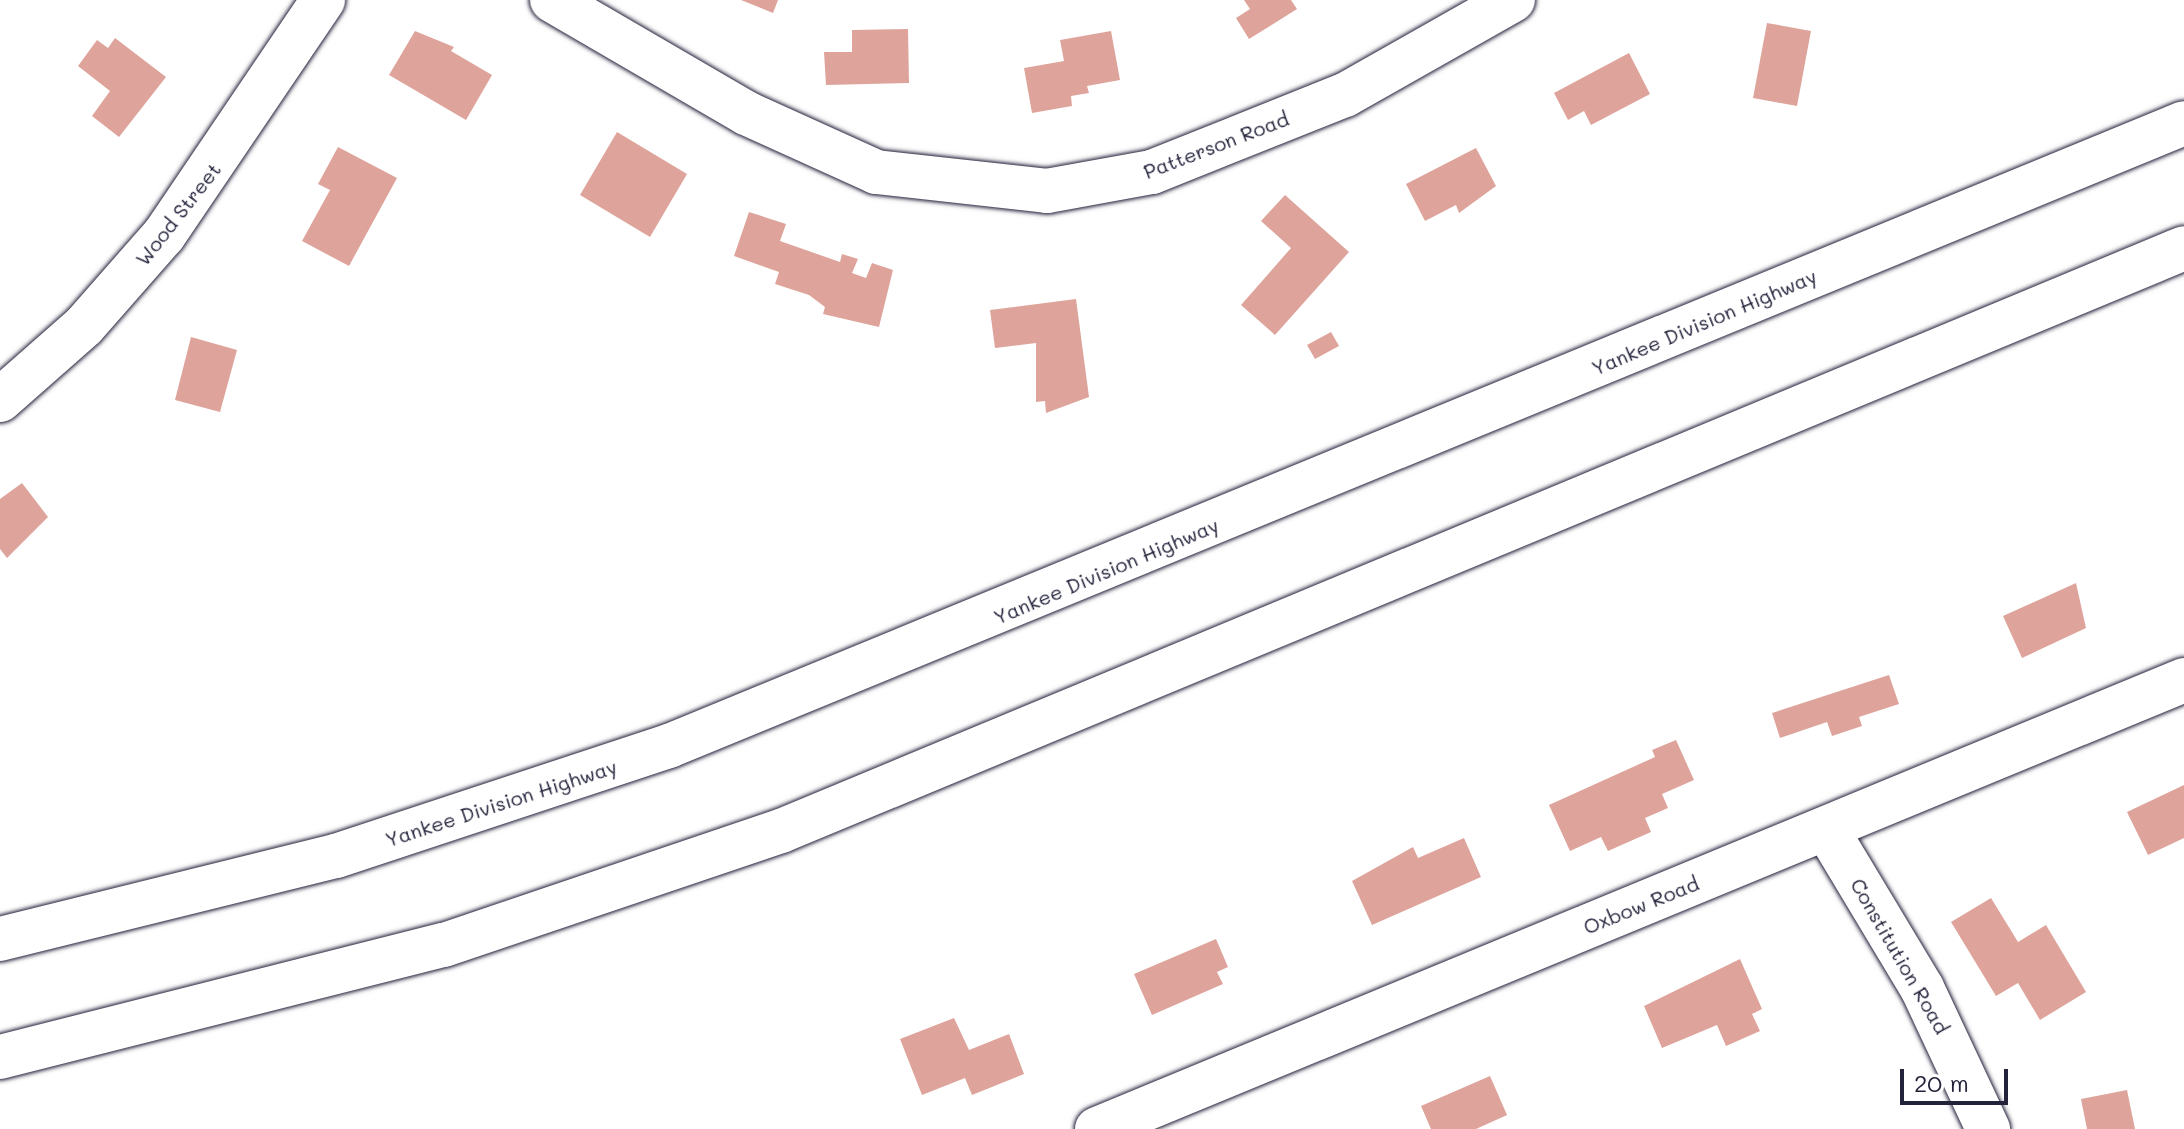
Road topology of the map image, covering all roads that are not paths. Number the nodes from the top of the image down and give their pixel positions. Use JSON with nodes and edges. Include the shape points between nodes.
{"nodes":[{"id":1,"x":323,"y":0,"type":"edge"},
{"id":2,"x":552,"y":0,"type":"edge"},
{"id":3,"x":1505,"y":2,"type":"edge"},
{"id":4,"x":2184,"y":123,"type":"edge"},
{"id":5,"x":2184,"y":248,"type":"edge"},
{"id":6,"x":0,"y":400,"type":"edge"},
{"id":7,"x":2184,"y":680,"type":"edge"},
{"id":8,"x":1827,"y":830,"type":"junction"},
{"id":9,"x":0,"y":939,"type":"edge"},
{"id":10,"x":0,"y":1057,"type":"edge"},
{"id":11,"x":1097,"y":1129,"type":"edge"},
{"id":12,"x":1988,"y":1129,"type":"edge"}],
"edges":[{"from":1,"to":6,"type":"main road","name":"Wood Street","via":[[157,243],[84,326]]},
{"from":2,"to":3,"type":"main road","name":"Patterson Road","via":[[746,113],[876,172],[1047,191],[1152,172],[1345,95]]},
{"from":4,"to":9,"type":"main road","name":"Yankee Division Highway","via":[[669,746],[336,856]]},
{"from":5,"to":10,"type":"main road","via":[[743,845],[377,965]]},
{"from":7,"to":8,"type":"main road","name":"Oxbow Road"},
{"from":8,"to":11,"type":"main road","name":"Oxbow Road"},
{"from":8,"to":12,"type":"main road","name":"Constitution Road","via":[[1922,988]]}]}
